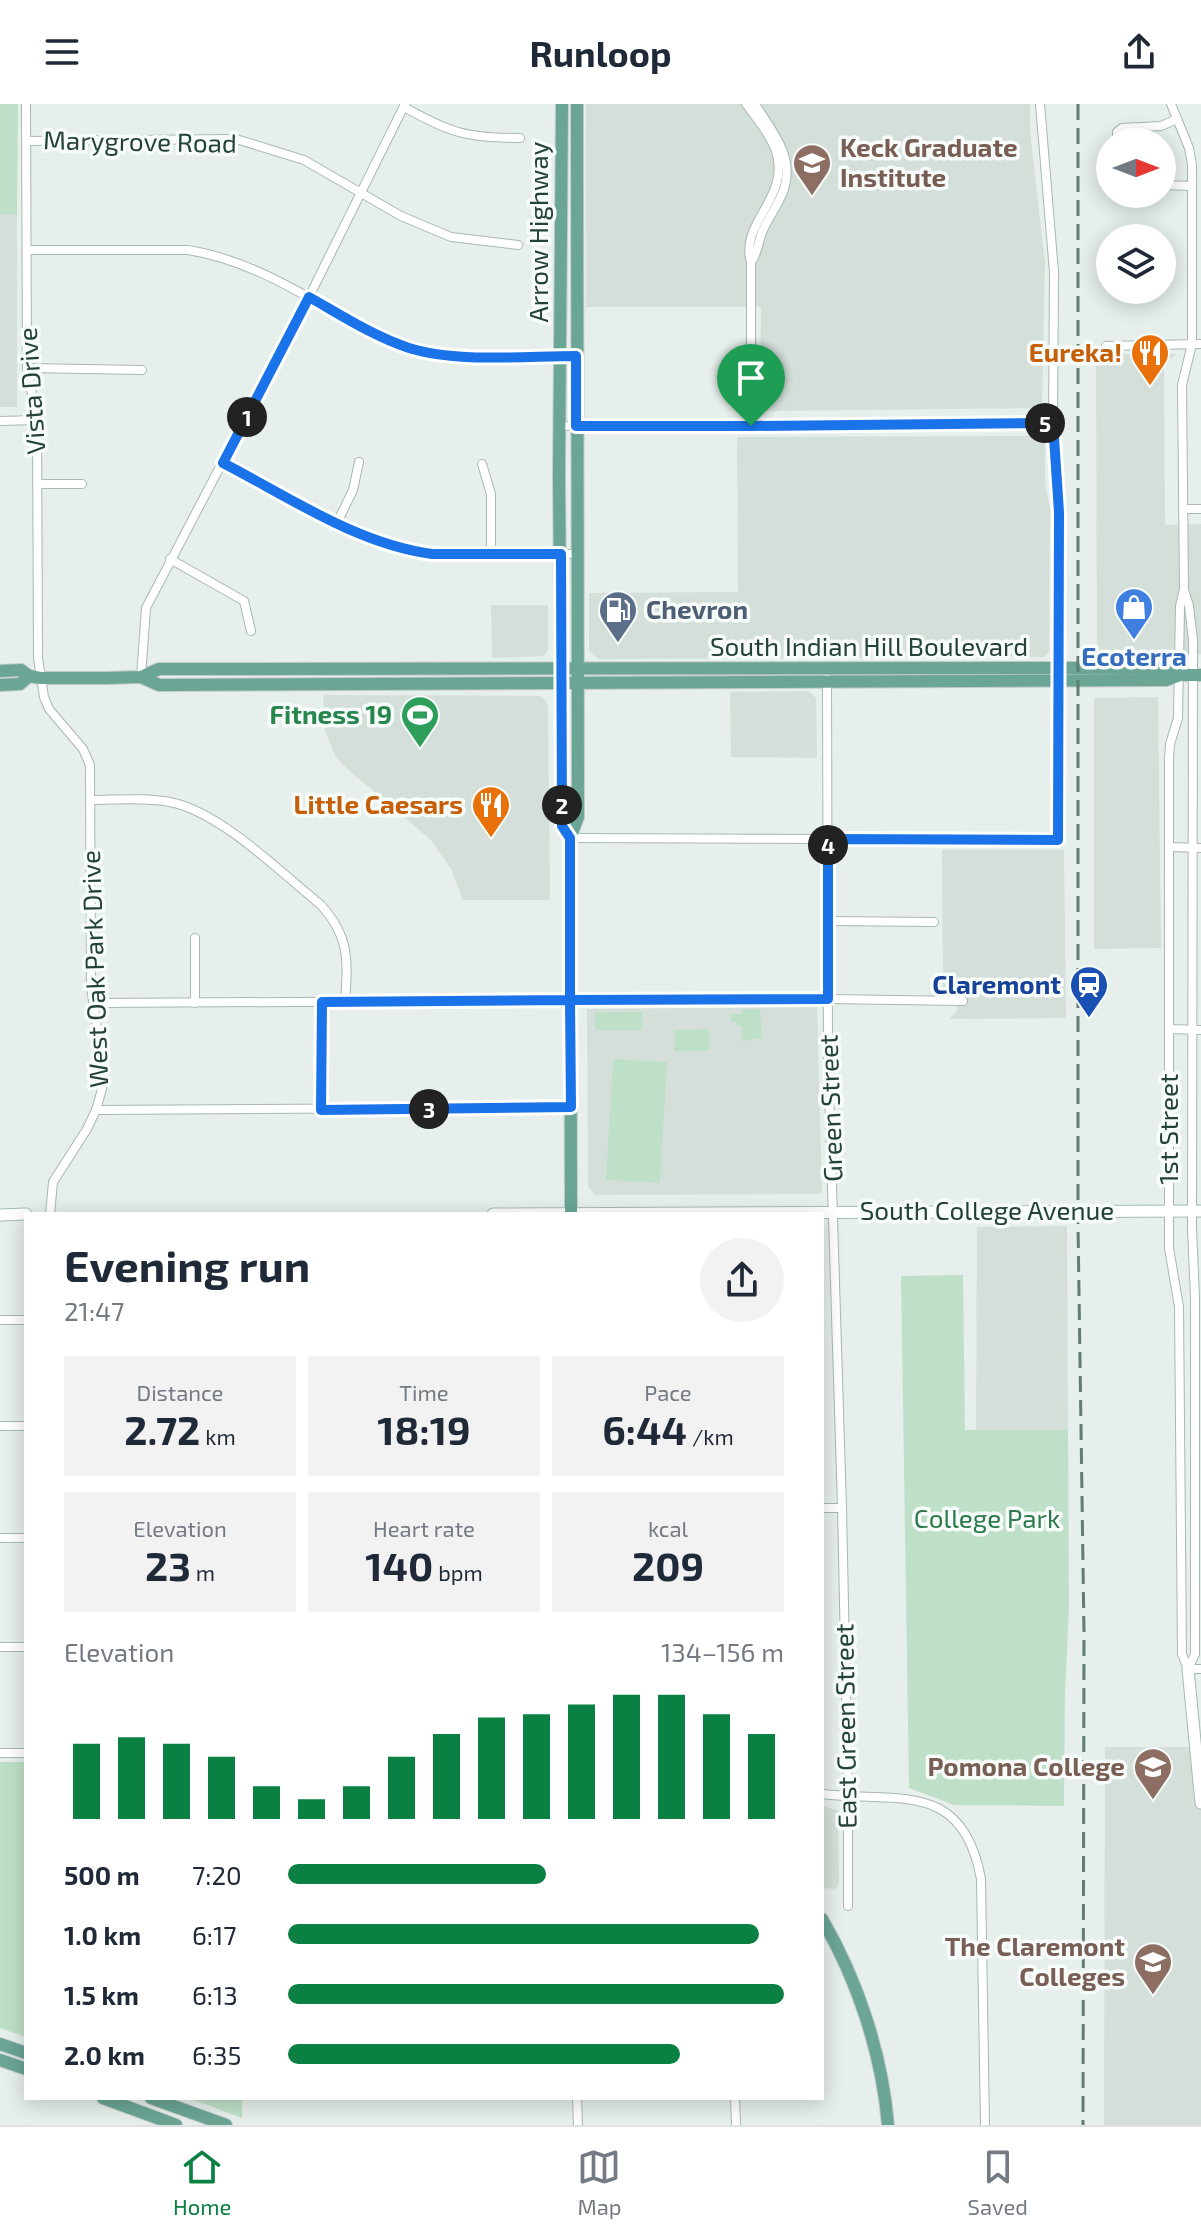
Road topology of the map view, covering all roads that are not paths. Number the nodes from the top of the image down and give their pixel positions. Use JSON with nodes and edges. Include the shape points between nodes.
{"nodes":[{"id":1,"x":26,"y":104,"type":"edge"},
{"id":2,"x":562,"y":104,"type":"edge"},
{"id":3,"x":577,"y":104,"type":"edge"},
{"id":4,"x":746,"y":104,"type":"edge"},
{"id":5,"x":755,"y":104,"type":"edge"},
{"id":6,"x":1040,"y":104,"type":"edge"},
{"id":7,"x":1171,"y":104,"type":"edge"},
{"id":8,"x":405,"y":106,"type":"edge"},
{"id":9,"x":1177,"y":119,"type":"junction"},
{"id":10,"x":1122,"y":128,"type":"edge"},
{"id":11,"x":520,"y":138,"type":"dead end"},
{"id":12,"x":27,"y":141,"type":"junction"},
{"id":13,"x":1197,"y":165,"type":"edge"},
{"id":14,"x":1176,"y":185,"type":"edge"},
{"id":15,"x":1192,"y":186,"type":"junction"},
{"id":16,"x":362,"y":192,"type":"junction"},
{"id":17,"x":518,"y":245,"type":"dead end"},
{"id":18,"x":27,"y":250,"type":"junction"},
{"id":19,"x":751,"y":262,"type":"junction"},
{"id":20,"x":309,"y":297,"type":"junction"},
{"id":21,"x":1196,"y":344,"type":"edge"},
{"id":22,"x":1106,"y":346,"type":"dead end"},
{"id":23,"x":561,"y":356,"type":"junction"},
{"id":24,"x":576,"y":356,"type":"junction"},
{"id":25,"x":27,"y":368,"type":"junction"},
{"id":26,"x":142,"y":370,"type":"dead end"},
{"id":27,"x":37,"y":420,"type":"junction"},
{"id":28,"x":0,"y":421,"type":"edge"},
{"id":29,"x":1053,"y":423,"type":"junction"},
{"id":30,"x":560,"y":426,"type":"junction"},
{"id":31,"x":576,"y":426,"type":"junction"},
{"id":32,"x":751,"y":426,"type":"junction"},
{"id":33,"x":359,"y":462,"type":"dead end"},
{"id":34,"x":223,"y":463,"type":"junction"},
{"id":35,"x":482,"y":464,"type":"dead end"},
{"id":36,"x":37,"y":484,"type":"junction"},
{"id":37,"x":82,"y":484,"type":"dead end"},
{"id":38,"x":1183,"y":509,"type":"junction"},
{"id":39,"x":1201,"y":509,"type":"edge"},
{"id":40,"x":337,"y":523,"type":"junction"},
{"id":41,"x":491,"y":554,"type":"junction"},
{"id":42,"x":561,"y":554,"type":"junction"},
{"id":43,"x":577,"y":554,"type":"junction"},
{"id":44,"x":170,"y":559,"type":"junction"},
{"id":45,"x":251,"y":631,"type":"dead end"},
{"id":46,"x":563,"y":670,"type":"junction"},
{"id":47,"x":0,"y":671,"type":"edge"},
{"id":48,"x":1060,"y":674,"type":"junction"},
{"id":49,"x":1191,"y":675,"type":"edge"},
{"id":50,"x":827,"y":676,"type":"junction"},
{"id":51,"x":35,"y":677,"type":"junction"},
{"id":52,"x":141,"y":677,"type":"junction"},
{"id":53,"x":578,"y":677,"type":"junction"},
{"id":54,"x":562,"y":684,"type":"junction"},
{"id":55,"x":0,"y":685,"type":"edge"},
{"id":56,"x":91,"y":800,"type":"junction"},
{"id":57,"x":570,"y":838,"type":"junction"},
{"id":58,"x":828,"y":839,"type":"junction"},
{"id":59,"x":1169,"y":847,"type":"junction"},
{"id":60,"x":1197,"y":848,"type":"edge"},
{"id":61,"x":828,"y":921,"type":"junction"},
{"id":62,"x":934,"y":922,"type":"dead end"},
{"id":63,"x":195,"y":938,"type":"dead end"},
{"id":64,"x":828,"y":999,"type":"junction"},
{"id":65,"x":570,"y":1000,"type":"junction"},
{"id":66,"x":963,"y":1001,"type":"dead end"},
{"id":67,"x":322,"y":1002,"type":"junction"},
{"id":68,"x":345,"y":1002,"type":"junction"},
{"id":69,"x":94,"y":1003,"type":"junction"},
{"id":70,"x":195,"y":1003,"type":"junction"},
{"id":71,"x":1169,"y":1029,"type":"junction"},
{"id":72,"x":1197,"y":1030,"type":"edge"},
{"id":73,"x":571,"y":1107,"type":"junction"},
{"id":74,"x":96,"y":1110,"type":"junction"},
{"id":75,"x":321,"y":1110,"type":"junction"},
{"id":76,"x":834,"y":1211,"type":"junction"},
{"id":77,"x":1170,"y":1211,"type":"junction"},
{"id":78,"x":1197,"y":1211,"type":"edge"},
{"id":79,"x":50,"y":1212,"type":"edge"},
{"id":80,"x":571,"y":1212,"type":"edge"},
{"id":81,"x":773,"y":1212,"type":"edge"},
{"id":82,"x":24,"y":1214,"type":"edge"},
{"id":83,"x":0,"y":1215,"type":"edge"},
{"id":84,"x":0,"y":1320,"type":"edge"},
{"id":85,"x":24,"y":1320,"type":"edge"},
{"id":86,"x":0,"y":1426,"type":"edge"},
{"id":87,"x":24,"y":1426,"type":"edge"},
{"id":88,"x":824,"y":1508,"type":"edge"},
{"id":89,"x":842,"y":1508,"type":"junction"},
{"id":90,"x":0,"y":1538,"type":"edge"},
{"id":91,"x":24,"y":1538,"type":"edge"},
{"id":92,"x":0,"y":1647,"type":"edge"},
{"id":93,"x":24,"y":1647,"type":"edge"},
{"id":94,"x":1188,"y":1669,"type":"junction"},
{"id":95,"x":1201,"y":1669,"type":"edge"},
{"id":96,"x":0,"y":1753,"type":"edge"},
{"id":97,"x":24,"y":1753,"type":"edge"},
{"id":98,"x":824,"y":1794,"type":"edge"},
{"id":99,"x":848,"y":1796,"type":"junction"},
{"id":100,"x":1201,"y":1803,"type":"edge"},
{"id":101,"x":848,"y":1906,"type":"dead end"},
{"id":102,"x":824,"y":1923,"type":"edge"},
{"id":103,"x":0,"y":2044,"type":"edge"},
{"id":104,"x":24,"y":2052,"type":"edge"},
{"id":105,"x":0,"y":2060,"type":"edge"},
{"id":106,"x":24,"y":2068,"type":"edge"},
{"id":107,"x":108,"y":2100,"type":"edge"},
{"id":108,"x":157,"y":2100,"type":"edge"},
{"id":109,"x":577,"y":2100,"type":"edge"},
{"id":110,"x":735,"y":2100,"type":"edge"},
{"id":111,"x":176,"y":2125,"type":"edge"},
{"id":112,"x":226,"y":2125,"type":"edge"},
{"id":113,"x":578,"y":2125,"type":"edge"},
{"id":114,"x":736,"y":2125,"type":"edge"},
{"id":115,"x":888,"y":2125,"type":"edge"},
{"id":116,"x":985,"y":2125,"type":"edge"}],
"edges":[{"from":1,"to":12,"type":"street","name":"Vista Drive"},
{"from":2,"to":23,"type":"main road","name":"Arrow Highway"},
{"from":3,"to":24,"type":"main road","name":"Arrow Highway"},
{"from":4,"to":19,"type":"street","via":[[768,135],[779,167],[777,188],[752,233]]},
{"from":5,"to":19,"type":"street","via":[[774,132],[788,168],[784,190]]},
{"from":6,"to":29,"type":"street","via":[[1054,272]]},
{"from":7,"to":9,"type":"street","name":"1st Street"},
{"from":8,"to":11,"type":"street","via":[[440,127],[477,138]]},
{"from":8,"to":16,"type":"street"},
{"from":9,"to":10,"type":"street","via":[[1161,126]]},
{"from":9,"to":13,"type":"street","name":"1st Street"},
{"from":12,"to":16,"type":"street","name":"Marygrove Road","via":[[236,139],[304,160]]},
{"from":12,"to":18,"type":"street","name":"Vista Drive"},
{"from":13,"to":15,"type":"street","name":"1st Street"},
{"from":14,"to":15,"type":"street"},
{"from":15,"to":21,"type":"street","name":"1st Street"},
{"from":16,"to":17,"type":"street","name":"Marygrove Road","via":[[451,237]]},
{"from":16,"to":20,"type":"street"},
{"from":18,"to":20,"type":"street","via":[[206,253],[266,274]]},
{"from":18,"to":25,"type":"street","name":"Vista Drive"},
{"from":19,"to":32,"type":"street"},
{"from":20,"to":23,"type":"street","via":[[410,348],[446,356]]},
{"from":20,"to":34,"type":"street"},
{"from":21,"to":22,"type":"street"},
{"from":21,"to":38,"type":"street","name":"1st Street","via":[[1182,385]]},
{"from":23,"to":24,"type":"street"},
{"from":23,"to":30,"type":"main road","name":"Arrow Highway"},
{"from":24,"to":31,"type":"main road","name":"Arrow Highway"},
{"from":25,"to":26,"type":"street"},
{"from":25,"to":27,"type":"street","name":"Vista Drive"},
{"from":27,"to":28,"type":"street"},
{"from":27,"to":36,"type":"street","name":"Vista Drive"},
{"from":29,"to":32,"type":"street"},
{"from":29,"to":48,"type":"street"},
{"from":30,"to":31,"type":"street"},
{"from":30,"to":42,"type":"main road","name":"Arrow Highway"},
{"from":31,"to":32,"type":"street"},
{"from":31,"to":43,"type":"main road","name":"Arrow Highway"},
{"from":33,"to":40,"type":"street"},
{"from":34,"to":40,"type":"street"},
{"from":34,"to":44,"type":"street"},
{"from":35,"to":41,"type":"street","via":[[491,494]]},
{"from":36,"to":37,"type":"street"},
{"from":36,"to":51,"type":"street","name":"Vista Drive"},
{"from":38,"to":39,"type":"street"},
{"from":38,"to":49,"type":"street","name":"1st Street","via":[[1184,589],[1193,625]]},
{"from":40,"to":41,"type":"street","via":[[413,551]]},
{"from":41,"to":42,"type":"street"},
{"from":42,"to":43,"type":"street"},
{"from":42,"to":46,"type":"main road","name":"Arrow Highway"},
{"from":43,"to":53,"type":"main road","name":"Arrow Highway"},
{"from":44,"to":45,"type":"street","via":[[244,601]]},
{"from":44,"to":52,"type":"street","via":[[146,608]]},
{"from":46,"to":52,"type":"main road","name":"South Indian Hill Boulevard","via":[[159,669]]},
{"from":46,"to":53,"type":"main road","name":"South Indian Hill Boulevard"},
{"from":46,"to":54,"type":"main road","name":"Arrow Highway"},
{"from":47,"to":51,"type":"main road","name":"South Indian Hill Boulevard","via":[[21,670]]},
{"from":48,"to":49,"type":"main road","name":"South Indian Hill Boulevard","via":[[1166,680]]},
{"from":48,"to":50,"type":"main road","name":"South Indian Hill Boulevard"},
{"from":48,"to":58,"type":"street","via":[[1058,840]]},
{"from":49,"to":59,"type":"street","name":"1st Street","via":[[1170,744]]},
{"from":49,"to":60,"type":"street","name":"1st Street"},
{"from":50,"to":53,"type":"main road","name":"South Indian Hill Boulevard"},
{"from":50,"to":58,"type":"street","name":"Green Street"},
{"from":51,"to":52,"type":"main road","name":"South Indian Hill Boulevard"},
{"from":51,"to":55,"type":"main road","name":"South Indian Hill Boulevard"},
{"from":51,"to":56,"type":"street","name":"West Oak Park Drive","via":[[49,709],[83,749],[90,765]]},
{"from":52,"to":54,"type":"main road","name":"South Indian Hill Boulevard","via":[[159,685]]},
{"from":53,"to":54,"type":"main road","name":"South Indian Hill Boulevard"},
{"from":53,"to":57,"type":"main road","name":"Arrow Highway","via":[[578,817]]},
{"from":54,"to":57,"type":"main road","name":"Arrow Highway","via":[[562,826]]},
{"from":56,"to":68,"type":"street","via":[[174,803],[222,824],[333,918],[346,948]]},
{"from":56,"to":69,"type":"street","name":"West Oak Park Drive"},
{"from":57,"to":58,"type":"street"},
{"from":57,"to":65,"type":"main road","name":"Arrow Highway"},
{"from":58,"to":61,"type":"street","name":"Green Street"},
{"from":59,"to":60,"type":"street"},
{"from":59,"to":71,"type":"street","name":"1st Street"},
{"from":60,"to":72,"type":"street","name":"1st Street"},
{"from":61,"to":62,"type":"street"},
{"from":61,"to":64,"type":"street","name":"Green Street"},
{"from":63,"to":70,"type":"street"},
{"from":64,"to":65,"type":"street"},
{"from":64,"to":66,"type":"street"},
{"from":64,"to":76,"type":"street","name":"Green Street"},
{"from":65,"to":68,"type":"street"},
{"from":65,"to":73,"type":"main road","name":"Arrow Highway"},
{"from":67,"to":68,"type":"street"},
{"from":67,"to":70,"type":"street"},
{"from":67,"to":75,"type":"street"},
{"from":69,"to":70,"type":"street"},
{"from":69,"to":74,"type":"street","name":"West Oak Park Drive","via":[[102,1089]]},
{"from":71,"to":72,"type":"street"},
{"from":71,"to":77,"type":"street","name":"1st Street"},
{"from":72,"to":78,"type":"street","name":"1st Street"},
{"from":73,"to":75,"type":"street"},
{"from":73,"to":80,"type":"main road","name":"Arrow Highway"},
{"from":74,"to":75,"type":"street"},
{"from":74,"to":79,"type":"street","name":"West Oak Park Drive","via":[[53,1182]]},
{"from":76,"to":77,"type":"street","name":"South College Avenue"},
{"from":76,"to":81,"type":"street","name":"South College Avenue"},
{"from":76,"to":89,"type":"street","name":"East Green Street"},
{"from":77,"to":78,"type":"street","name":"South College Avenue"},
{"from":77,"to":94,"type":"street","name":"1st Street","via":[[1169,1248],[1179,1307],[1182,1654]]},
{"from":78,"to":94,"type":"street","name":"1st Street","via":[[1195,1654]]},
{"from":82,"to":83,"type":"street"},
{"from":84,"to":85,"type":"street"},
{"from":86,"to":87,"type":"street"},
{"from":88,"to":89,"type":"street"},
{"from":89,"to":99,"type":"street","name":"East Green Street"},
{"from":90,"to":91,"type":"street"},
{"from":92,"to":93,"type":"street"},
{"from":94,"to":95,"type":"street"},
{"from":94,"to":100,"type":"street","name":"1st Street"},
{"from":96,"to":97,"type":"street"},
{"from":98,"to":99,"type":"street"},
{"from":99,"to":101,"type":"street","name":"East Green Street"},
{"from":99,"to":116,"type":"street","via":[[920,1800],[940,1808],[972,1848],[981,1879]]},
{"from":102,"to":115,"type":"main road","via":[[862,2008],[883,2084]]},
{"from":103,"to":104,"type":"main road"},
{"from":105,"to":106,"type":"main road"},
{"from":107,"to":111,"type":"main road"},
{"from":108,"to":112,"type":"main road"},
{"from":109,"to":113,"type":"street"},
{"from":110,"to":114,"type":"street"}]}
